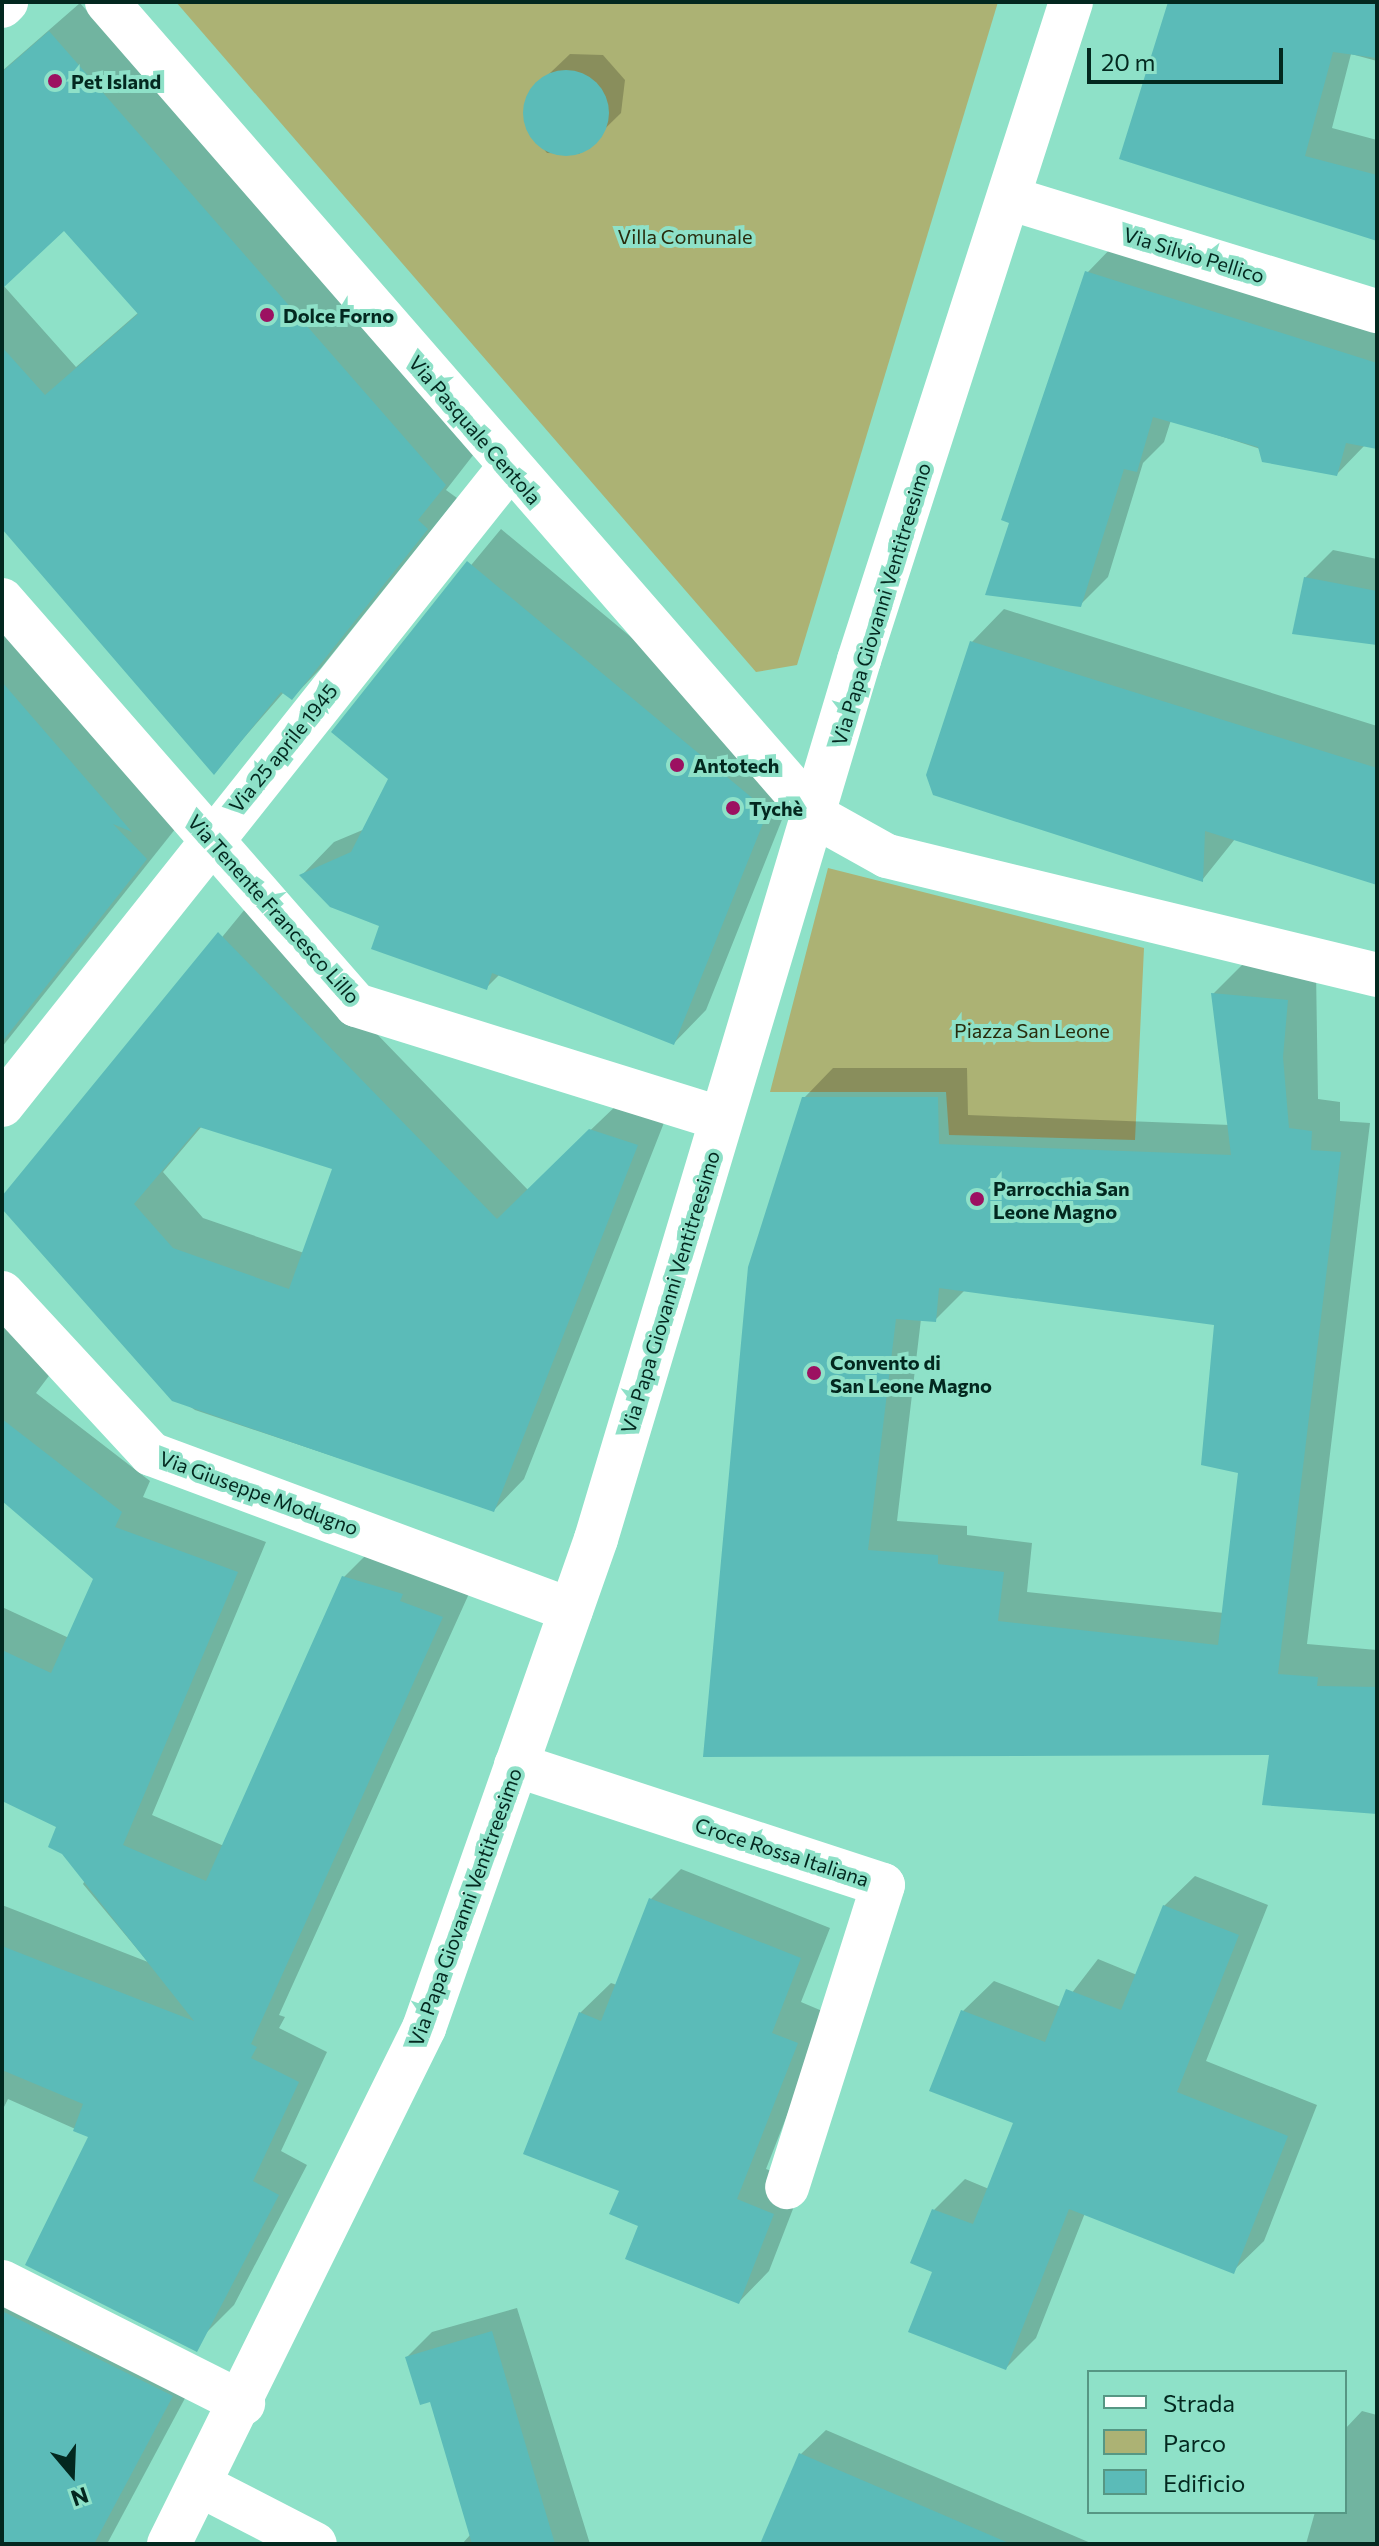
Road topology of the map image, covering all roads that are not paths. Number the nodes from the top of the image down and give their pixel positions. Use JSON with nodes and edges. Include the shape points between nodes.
{"nodes":[{"id":1,"x":107,"y":2,"type":"edge"},
{"id":2,"x":1071,"y":2,"type":"edge"},
{"id":3,"x":1012,"y":199,"type":"junction"},
{"id":4,"x":1377,"y":311,"type":"edge"},
{"id":5,"x":508,"y":469,"type":"junction"},
{"id":6,"x":2,"y":600,"type":"edge"},
{"id":7,"x":817,"y":817,"type":"junction"},
{"id":8,"x":209,"y":840,"type":"junction"},
{"id":9,"x":1377,"y":975,"type":"edge"},
{"id":10,"x":2,"y":1105,"type":"edge"},
{"id":11,"x":721,"y":1119,"type":"junction"},
{"id":12,"x":2,"y":1293,"type":"edge"},
{"id":13,"x":571,"y":1610,"type":"junction"},
{"id":14,"x":516,"y":1765,"type":"junction"},
{"id":15,"x":787,"y":2187,"type":"dead end"},
{"id":16,"x":2,"y":2282,"type":"edge"},
{"id":17,"x":243,"y":2403,"type":"junction"},
{"id":18,"x":200,"y":2485,"type":"junction"},
{"id":19,"x":169,"y":2544,"type":"edge"},
{"id":20,"x":315,"y":2544,"type":"edge"}],
"edges":[{"from":1,"to":5,"type":"street","name":"Via Pasquale Centola"},
{"from":2,"to":3,"type":"street","name":"Via Papa Giovanni Ventitreesimo"},
{"from":3,"to":4,"type":"street","name":"Via Silvio Pellico"},
{"from":3,"to":7,"type":"street","name":"Via Papa Giovanni Ventitreesimo","via":[[859,660]]},
{"from":5,"to":7,"type":"street","name":"Via Pasquale Centola"},
{"from":5,"to":8,"type":"street","name":"Via 25 aprile 1945"},
{"from":6,"to":8,"type":"street","name":"Via Tenente Francesco Lillo"},
{"from":7,"to":9,"type":"street","via":[[887,856]]},
{"from":7,"to":11,"type":"street","name":"Via Papa Giovanni Ventitreesimo"},
{"from":8,"to":10,"type":"street","name":"Via 25 aprile 1945"},
{"from":8,"to":11,"type":"street","name":"Via Tenente Francesco Lillo","via":[[356,1005]]},
{"from":11,"to":13,"type":"street","name":"Via Papa Giovanni Ventitreesimo"},
{"from":12,"to":13,"type":"street","name":"Via Giuseppe Modugno","via":[[151,1454]]},
{"from":13,"to":14,"type":"street","name":"Via Papa Giovanni Ventitreesimo"},
{"from":14,"to":15,"type":"street","name":"Croce Rossa Italiana","via":[[883,1885]]},
{"from":14,"to":17,"type":"street","name":"Via Papa Giovanni Ventitreesimo","via":[[424,2028]]},
{"from":16,"to":17,"type":"street"},
{"from":17,"to":18,"type":"street","name":"Via Papa Giovanni Ventitreesimo"},
{"from":18,"to":19,"type":"street","name":"Via Papa Giovanni Ventitreesimo"},
{"from":18,"to":20,"type":"street"}]}
